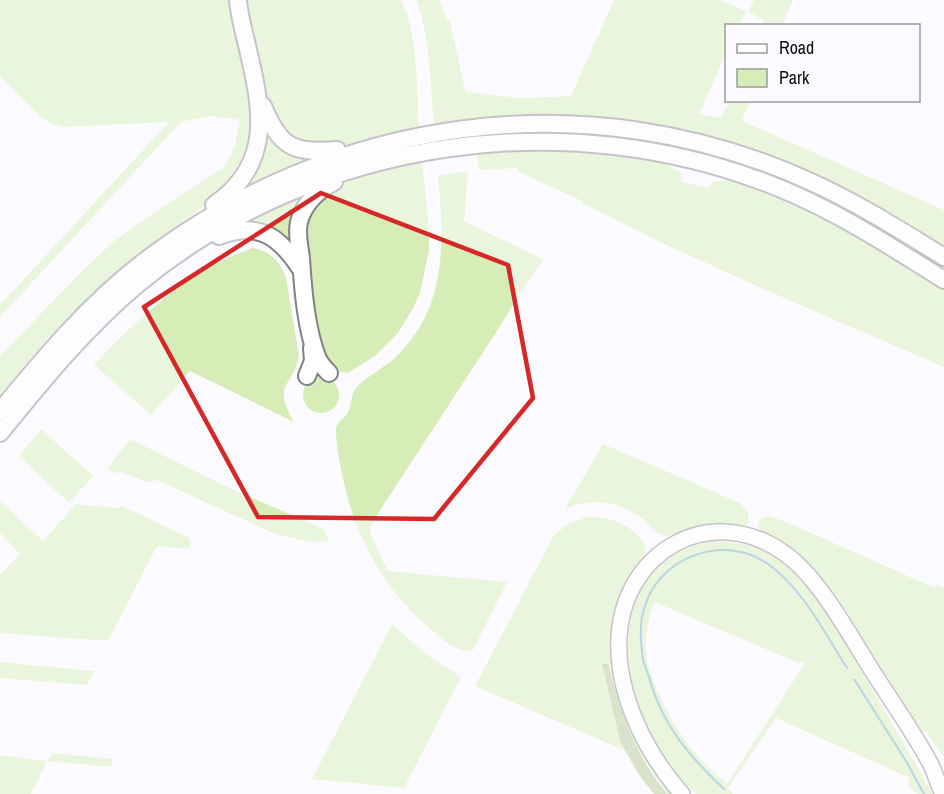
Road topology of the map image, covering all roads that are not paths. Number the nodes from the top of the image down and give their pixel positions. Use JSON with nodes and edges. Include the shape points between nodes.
{"nodes":[{"id":1,"x":238,"y":0,"type":"edge"},
{"id":2,"x":258,"y":94,"type":"junction"},
{"id":3,"x":369,"y":156,"type":"junction"},
{"id":4,"x":189,"y":247,"type":"junction"},
{"id":5,"x":944,"y":257,"type":"edge"},
{"id":6,"x":142,"y":264,"type":"junction"},
{"id":7,"x":300,"y":269,"type":"junction"},
{"id":8,"x":944,"y":280,"type":"edge"},
{"id":9,"x":312,"y":341,"type":"junction"},
{"id":10,"x":329,"y":373,"type":"dead end"},
{"id":11,"x":307,"y":376,"type":"dead end"},
{"id":12,"x":0,"y":411,"type":"edge"},
{"id":13,"x":0,"y":434,"type":"edge"},
{"id":14,"x":930,"y":763,"type":"junction"},
{"id":15,"x":944,"y":776,"type":"edge"},
{"id":16,"x":682,"y":794,"type":"edge"},
{"id":17,"x":943,"y":794,"type":"edge"}],
"edges":[{"from":1,"to":2,"type":"highway"},
{"from":2,"to":3,"type":"highway","via":[[276,134],[293,147]]},
{"from":2,"to":6,"type":"highway","via":[[260,133],[246,173],[231,192],[163,240]]},
{"from":3,"to":4,"type":"highway","via":[[248,211]]},
{"from":3,"to":5,"type":"highway","via":[[457,129],[494,125],[566,123],[674,137],[717,147],[808,180]]},
{"from":3,"to":6,"type":"highway","via":[[314,165],[250,195],[199,224]]},
{"from":3,"to":7,"type":"highway","via":[[308,203],[299,224]]},
{"from":3,"to":8,"type":"highway","via":[[538,142],[617,146],[668,154],[754,179],[835,213]]},
{"from":4,"to":7,"type":"highway","via":[[229,232],[256,231],[284,245]]},
{"from":4,"to":13,"type":"highway","via":[[139,283],[102,317]]},
{"from":6,"to":12,"type":"highway","via":[[67,332]]},
{"from":7,"to":9,"type":"highway"},
{"from":9,"to":10,"type":"highway","via":[[318,360]]},
{"from":9,"to":11,"type":"highway"},
{"from":14,"to":15,"type":"main road"},
{"from":14,"to":16,"type":"main road","via":[[850,636],[798,563],[760,538],[731,532],[704,533],[662,550],[638,576],[624,608],[619,639],[623,678],[636,719],[655,759]]},
{"from":14,"to":17,"type":"main road"}]}
